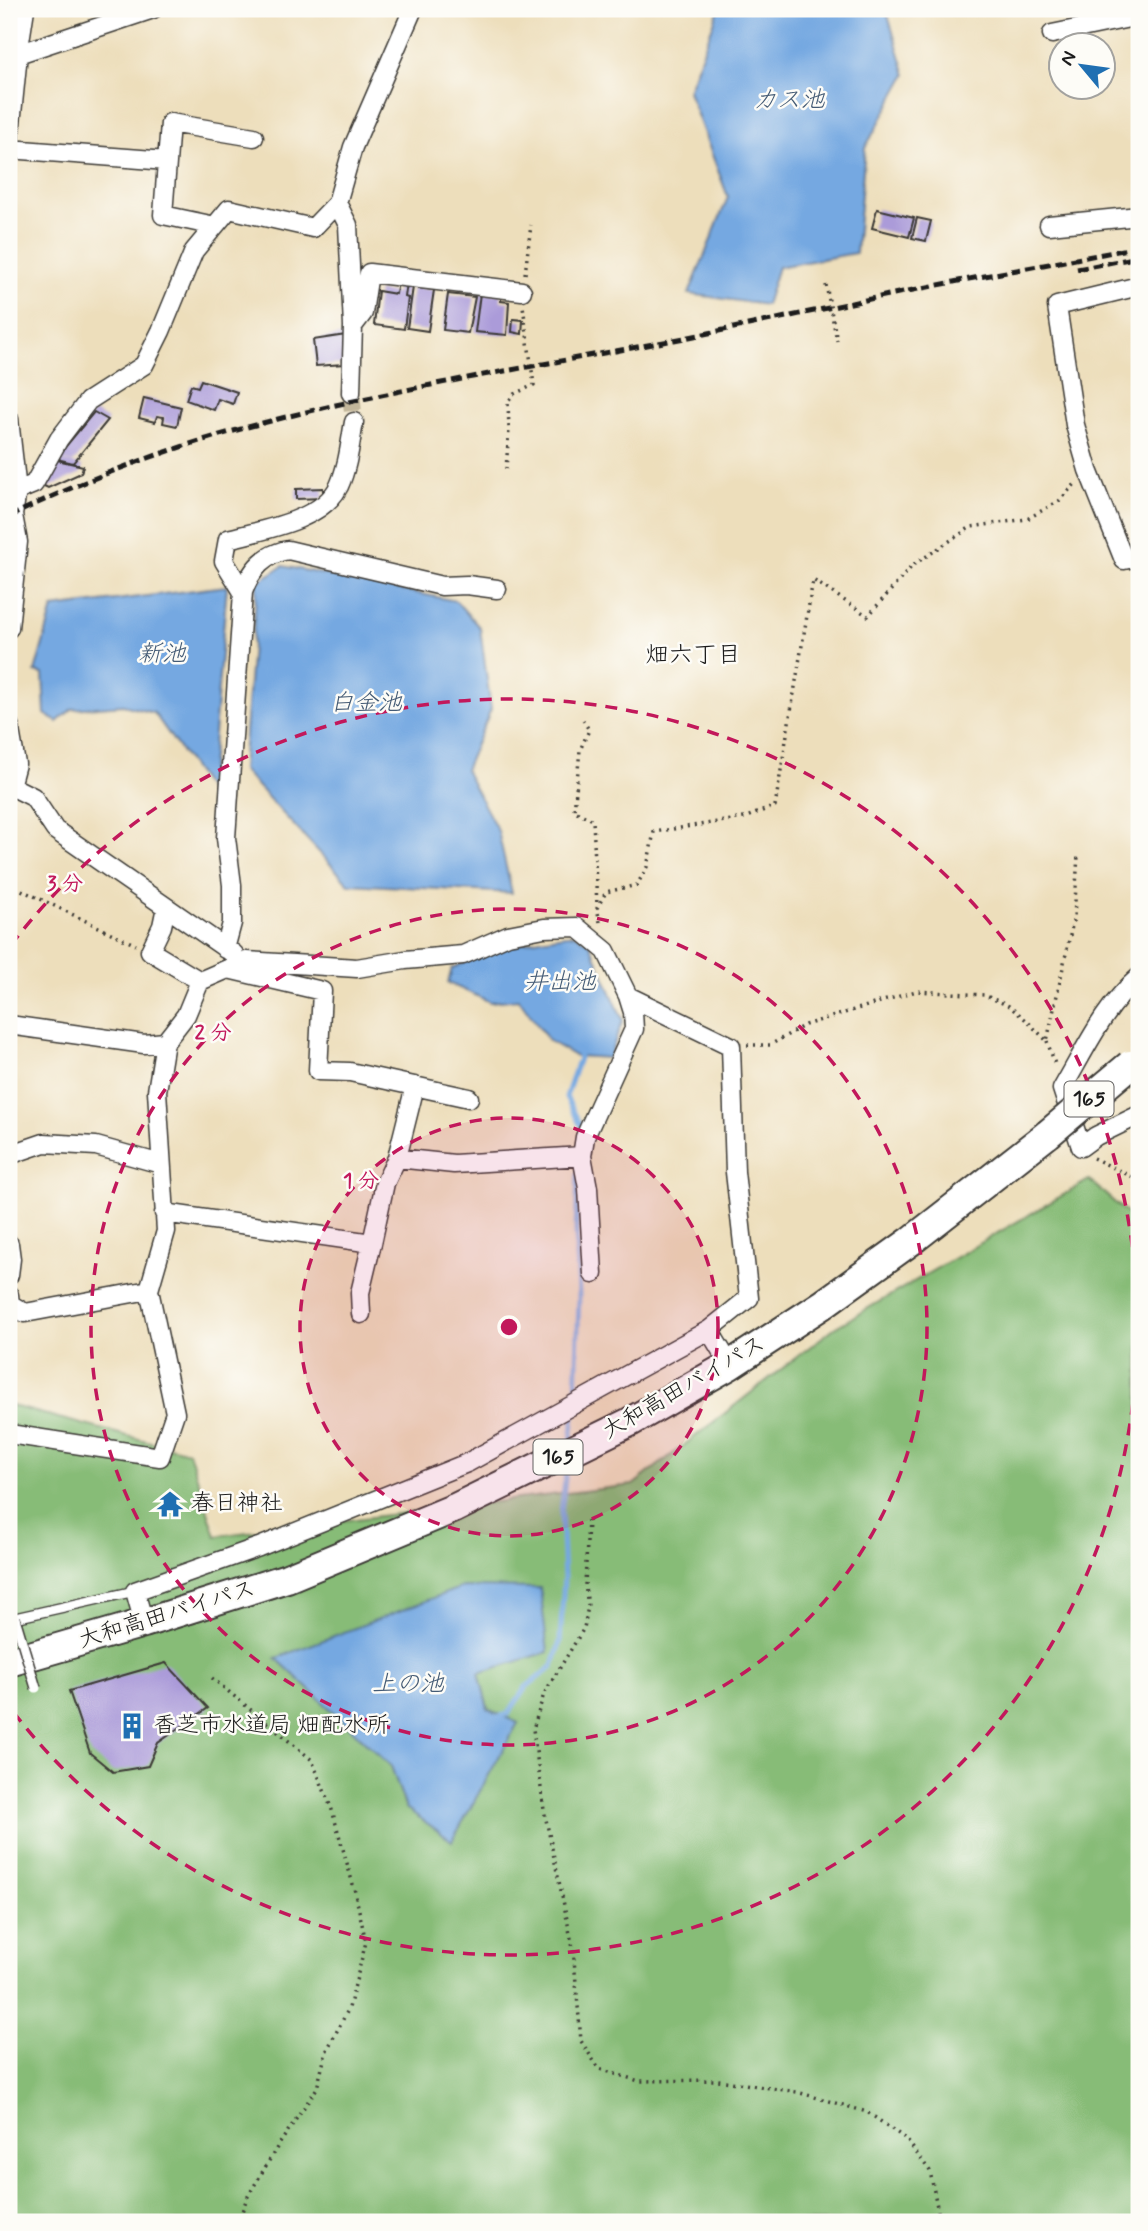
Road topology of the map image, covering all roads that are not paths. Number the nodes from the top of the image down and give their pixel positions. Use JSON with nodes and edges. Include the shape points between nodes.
{"nodes":[{"id":1,"x":25,"y":9,"type":"edge"},
{"id":2,"x":153,"y":9,"type":"edge"},
{"id":3,"x":412,"y":9,"type":"edge"},
{"id":4,"x":1139,"y":16,"type":"edge"},
{"id":5,"x":1062,"y":32,"type":"edge"},
{"id":6,"x":13,"y":55,"type":"edge"},
{"id":7,"x":254,"y":137,"type":"dead end"},
{"id":8,"x":9,"y":146,"type":"edge"},
{"id":9,"x":167,"y":161,"type":"junction"},
{"id":10,"x":337,"y":204,"type":"junction"},
{"id":11,"x":1139,"y":216,"type":"edge"},
{"id":12,"x":1049,"y":225,"type":"dead end"},
{"id":13,"x":215,"y":226,"type":"junction"},
{"id":14,"x":1139,"y":286,"type":"edge"},
{"id":15,"x":523,"y":291,"type":"dead end"},
{"id":16,"x":353,"y":326,"type":"junction"},
{"id":17,"x":351,"y":393,"type":"tunnel mouth"},
{"id":18,"x":9,"y":419,"type":"edge"},
{"id":19,"x":354,"y":422,"type":"tunnel mouth"},
{"id":20,"x":13,"y":491,"type":"edge"},
{"id":21,"x":1139,"y":557,"type":"edge"},
{"id":22,"x":498,"y":589,"type":"dead end"},
{"id":23,"x":243,"y":592,"type":"junction"},
{"id":24,"x":9,"y":628,"type":"edge"},
{"id":25,"x":9,"y":724,"type":"edge"},
{"id":26,"x":9,"y":787,"type":"edge"},
{"id":27,"x":166,"y":907,"type":"junction"},
{"id":28,"x":225,"y":948,"type":"junction"},
{"id":29,"x":246,"y":961,"type":"junction"},
{"id":30,"x":228,"y":969,"type":"junction"},
{"id":31,"x":1139,"y":977,"type":"edge"},
{"id":32,"x":200,"y":981,"type":"junction"},
{"id":33,"x":628,"y":996,"type":"junction"},
{"id":34,"x":9,"y":1025,"type":"edge"},
{"id":35,"x":164,"y":1042,"type":"junction"},
{"id":36,"x":1135,"y":1061,"type":"edge"},
{"id":37,"x":415,"y":1086,"type":"junction"},
{"id":38,"x":469,"y":1098,"type":"dead end"},
{"id":39,"x":1139,"y":1115,"type":"edge"},
{"id":40,"x":9,"y":1155,"type":"edge"},
{"id":41,"x":582,"y":1156,"type":"junction"},
{"id":42,"x":397,"y":1158,"type":"junction"},
{"id":43,"x":161,"y":1164,"type":"junction"},
{"id":44,"x":164,"y":1213,"type":"junction"},
{"id":45,"x":373,"y":1243,"type":"junction"},
{"id":46,"x":9,"y":1244,"type":"edge"},
{"id":47,"x":9,"y":1275,"type":"edge"},
{"id":48,"x":593,"y":1275,"type":"dead end"},
{"id":49,"x":149,"y":1290,"type":"junction"},
{"id":50,"x":9,"y":1295,"type":"edge"},
{"id":51,"x":361,"y":1314,"type":"dead end"},
{"id":52,"x":709,"y":1331,"type":"junction"},
{"id":53,"x":730,"y":1364,"type":"junction"},
{"id":54,"x":9,"y":1434,"type":"edge"},
{"id":55,"x":135,"y":1591,"type":"junction"},
{"id":56,"x":144,"y":1623,"type":"junction"},
{"id":57,"x":9,"y":1662,"type":"edge"},
{"id":58,"x":36,"y":1688,"type":"dead end"}],
"edges":[{"from":1,"to":6,"type":"street"},
{"from":2,"to":6,"type":"street"},
{"from":3,"to":10,"type":"street","via":[[353,147]]},
{"from":4,"to":5,"type":"street"},
{"from":6,"to":8,"type":"street"},
{"from":7,"to":9,"type":"street","via":[[170,123]]},
{"from":8,"to":9,"type":"street"},
{"from":9,"to":13,"type":"street","via":[[163,215]]},
{"from":10,"to":13,"type":"street","via":[[313,228],[229,209]]},
{"from":10,"to":16,"type":"street","via":[[348,225]]},
{"from":11,"to":12,"type":"street"},
{"from":13,"to":20,"type":"street","via":[[194,251],[144,365],[88,401],[59,439],[34,484]]},
{"from":14,"to":21,"type":"street","via":[[1058,306],[1075,425],[1088,470],[1124,560]]},
{"from":15,"to":16,"type":"street","via":[[369,273],[363,313]]},
{"from":16,"to":17,"type":"street"},
{"from":18,"to":20,"type":"street"},
{"from":19,"to":23,"type":"street","via":[[347,465],[327,504],[298,520],[228,539],[224,561]]},
{"from":20,"to":24,"type":"street","via":[[18,542]]},
{"from":22,"to":23,"type":"street","via":[[442,586],[288,550],[274,552],[258,564]]},
{"from":23,"to":28,"type":"street","via":[[226,838],[232,923]]},
{"from":25,"to":26,"type":"street","via":[[16,764]]},
{"from":26,"to":27,"type":"street","via":[[33,797],[55,830]]},
{"from":27,"to":28,"type":"street"},
{"from":27,"to":32,"type":"street","via":[[150,951]]},
{"from":28,"to":29,"type":"street"},
{"from":29,"to":30,"type":"street"},
{"from":29,"to":33,"type":"street","via":[[358,968],[463,955],[508,935],[577,927],[606,951]]},
{"from":30,"to":32,"type":"street"},
{"from":30,"to":37,"type":"street","via":[[322,991],[318,1071],[350,1072]]},
{"from":31,"to":39,"type":"street","via":[[1106,1013],[1062,1089],[1081,1147]]},
{"from":32,"to":35,"type":"street","via":[[186,1015]]},
{"from":33,"to":41,"type":"street","via":[[634,1029],[585,1137]]},
{"from":33,"to":52,"type":"street","via":[[731,1046],[735,1172],[749,1298]]},
{"from":34,"to":35,"type":"street","via":[[144,1044]]},
{"from":35,"to":43,"type":"street","via":[[156,1091]]},
{"from":36,"to":53,"type":"highway","name":"大和高田バイパス","number":"165","bridge":true,"via":[[911,1241]]},
{"from":37,"to":38,"type":"street"},
{"from":37,"to":42,"type":"street"},
{"from":40,"to":43,"type":"street","via":[[57,1143],[96,1146]]},
{"from":41,"to":42,"type":"street","via":[[454,1164]]},
{"from":41,"to":48,"type":"street"},
{"from":42,"to":45,"type":"street","via":[[384,1183]]},
{"from":43,"to":44,"type":"street"},
{"from":44,"to":45,"type":"street"},
{"from":44,"to":49,"type":"street","via":[[166,1231]]},
{"from":45,"to":51,"type":"street","via":[[360,1293]]},
{"from":46,"to":47,"type":"street"},
{"from":49,"to":50,"type":"street","via":[[25,1313],[10,1304]]},
{"from":49,"to":54,"type":"street","via":[[174,1413],[160,1458]]},
{"from":52,"to":53,"type":"street"},
{"from":52,"to":55,"type":"street","via":[[467,1463],[259,1547]]},
{"from":53,"to":56,"type":"highway","name":"大和高田バイパス","number":"165","via":[[630,1422],[456,1508],[287,1578]]},
{"from":55,"to":56,"type":"street"},
{"from":55,"to":58,"type":"lane","bridge":true,"via":[[15,1618]]},
{"from":56,"to":57,"type":"highway","name":"大和高田バイパス","number":"165"}]}
